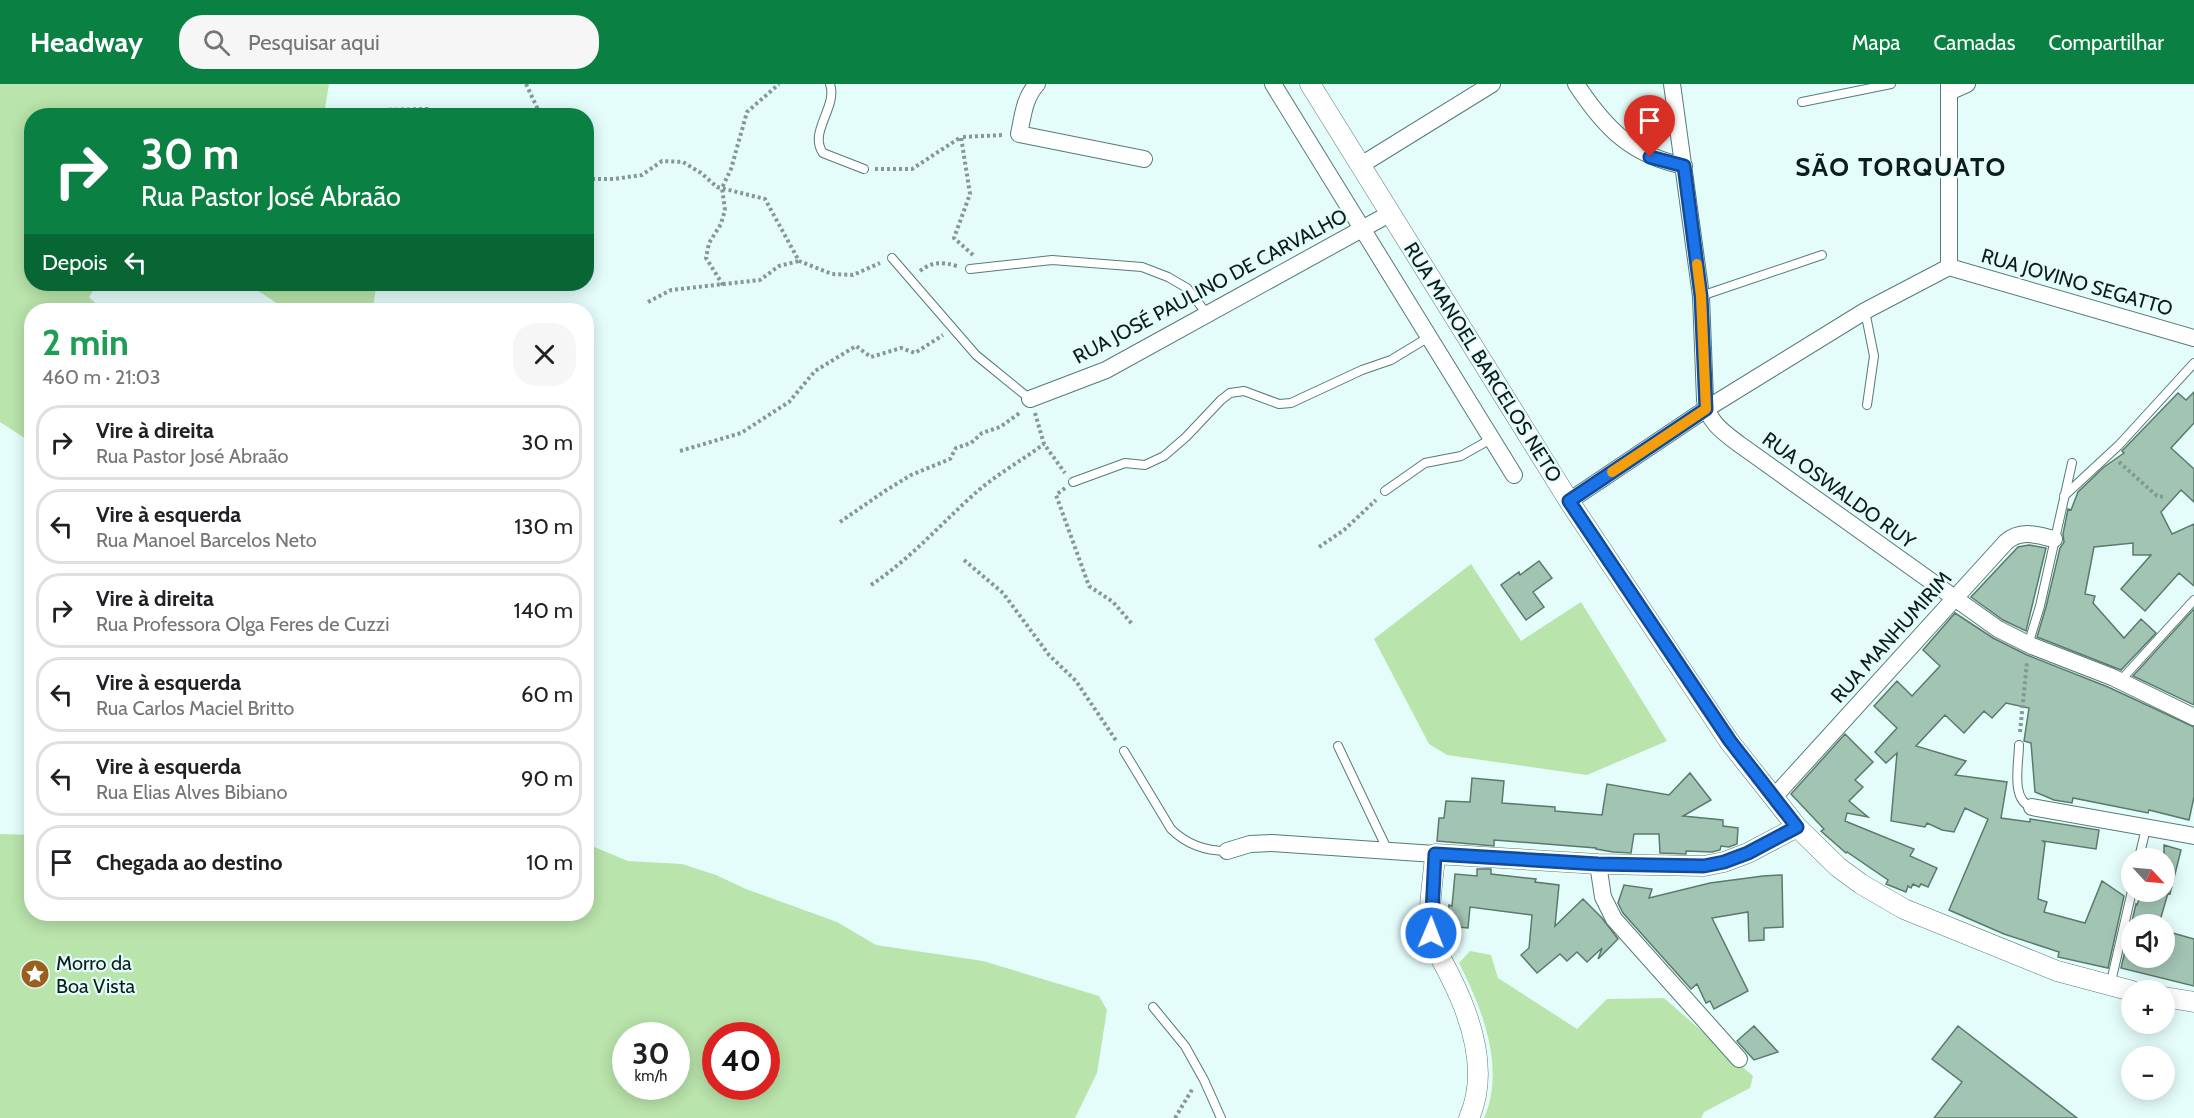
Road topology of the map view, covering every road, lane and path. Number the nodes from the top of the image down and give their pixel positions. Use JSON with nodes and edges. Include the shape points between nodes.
{"nodes":[{"id":1,"x":526,"y":84,"type":"edge"},
{"id":2,"x":779,"y":84,"type":"edge"},
{"id":3,"x":830,"y":84,"type":"edge"},
{"id":4,"x":1273,"y":84,"type":"edge"},
{"id":5,"x":1310,"y":84,"type":"edge"},
{"id":6,"x":1492,"y":84,"type":"edge"},
{"id":7,"x":1576,"y":84,"type":"edge"},
{"id":8,"x":1672,"y":84,"type":"edge"},
{"id":9,"x":1891,"y":84,"type":"edge"},
{"id":10,"x":1967,"y":84,"type":"edge"},
{"id":11,"x":1035,"y":85,"type":"edge"},
{"id":12,"x":1949,"y":88,"type":"edge"},
{"id":13,"x":1802,"y":102,"type":"dead end"},
{"id":14,"x":537,"y":108,"type":"edge"},
{"id":15,"x":1019,"y":134,"type":"junction"},
{"id":16,"x":961,"y":137,"type":"junction"},
{"id":17,"x":1144,"y":159,"type":"dead end"},
{"id":18,"x":1362,"y":165,"type":"junction"},
{"id":19,"x":1684,"y":166,"type":"junction"},
{"id":20,"x":864,"y":169,"type":"joint"},
{"id":21,"x":594,"y":179,"type":"edge"},
{"id":22,"x":722,"y":188,"type":"junction"},
{"id":23,"x":1391,"y":213,"type":"junction"},
{"id":24,"x":1362,"y":228,"type":"junction"},
{"id":25,"x":1822,"y":255,"type":"dead end"},
{"id":26,"x":892,"y":258,"type":"joint"},
{"id":27,"x":799,"y":261,"type":"junction"},
{"id":28,"x":988,"y":267,"type":"junction"},
{"id":29,"x":1949,"y":267,"type":"junction"},
{"id":30,"x":970,"y":269,"type":"joint"},
{"id":31,"x":912,"y":278,"type":"junction"},
{"id":32,"x":723,"y":285,"type":"junction"},
{"id":33,"x":1701,"y":296,"type":"junction"},
{"id":34,"x":648,"y":302,"type":"dead end"},
{"id":35,"x":1865,"y":311,"type":"junction"},
{"id":36,"x":1207,"y":314,"type":"junction"},
{"id":37,"x":953,"y":328,"type":"junction"},
{"id":38,"x":1429,"y":337,"type":"junction"},
{"id":39,"x":2194,"y":338,"type":"edge"},
{"id":40,"x":2194,"y":363,"type":"edge"},
{"id":41,"x":1031,"y":402,"type":"junction"},
{"id":42,"x":1867,"y":405,"type":"dead end"},
{"id":43,"x":1706,"y":409,"type":"junction"},
{"id":44,"x":1681,"y":426,"type":"junction"},
{"id":45,"x":1730,"y":437,"type":"junction"},
{"id":46,"x":1491,"y":439,"type":"junction"},
{"id":47,"x":1044,"y":444,"type":"junction"},
{"id":48,"x":680,"y":451,"type":"dead end"},
{"id":49,"x":2110,"y":454,"type":"junction"},
{"id":50,"x":2072,"y":463,"type":"dead end"},
{"id":51,"x":1514,"y":475,"type":"dead end"},
{"id":52,"x":1073,"y":482,"type":"junction"},
{"id":53,"x":1385,"y":491,"type":"joint"},
{"id":54,"x":2064,"y":496,"type":"junction"},
{"id":55,"x":2166,"y":497,"type":"dead end"},
{"id":56,"x":1569,"y":501,"type":"junction"},
{"id":57,"x":840,"y":522,"type":"dead end"},
{"id":58,"x":2054,"y":539,"type":"junction"},
{"id":59,"x":1319,"y":547,"type":"dead end"},
{"id":60,"x":964,"y":560,"type":"dead end"},
{"id":61,"x":871,"y":585,"type":"dead end"},
{"id":62,"x":1954,"y":599,"type":"junction"},
{"id":63,"x":2194,"y":600,"type":"edge"},
{"id":64,"x":1133,"y":625,"type":"dead end"},
{"id":65,"x":2028,"y":645,"type":"junction"},
{"id":66,"x":2121,"y":681,"type":"junction"},
{"id":67,"x":2194,"y":717,"type":"edge"},
{"id":68,"x":2019,"y":745,"type":"joint"},
{"id":69,"x":1338,"y":746,"type":"dead end"},
{"id":70,"x":1124,"y":751,"type":"joint"},
{"id":71,"x":1773,"y":798,"type":"junction"},
{"id":72,"x":2032,"y":807,"type":"joint"},
{"id":73,"x":1797,"y":827,"type":"junction"},
{"id":74,"x":2146,"y":828,"type":"junction"},
{"id":75,"x":2194,"y":836,"type":"edge"},
{"id":76,"x":2141,"y":848,"type":"edge"},
{"id":77,"x":1227,"y":851,"type":"joint"},
{"id":78,"x":1388,"y":851,"type":"junction"},
{"id":79,"x":1435,"y":854,"type":"junction"},
{"id":80,"x":1598,"y":864,"type":"junction"},
{"id":81,"x":2129,"y":902,"type":"edge"},
{"id":82,"x":2110,"y":987,"type":"junction"},
{"id":83,"x":2121,"y":989,"type":"edge"},
{"id":84,"x":2175,"y":999,"type":"edge"},
{"id":85,"x":2194,"y":1002,"type":"edge"},
{"id":86,"x":1153,"y":1007,"type":"dead end"},
{"id":87,"x":1739,"y":1059,"type":"dead end"},
{"id":88,"x":1201,"y":1075,"type":"junction"},
{"id":89,"x":1175,"y":1118,"type":"edge"},
{"id":90,"x":1221,"y":1118,"type":"edge"},
{"id":91,"x":1468,"y":1118,"type":"edge"}],
"edges":[{"from":1,"to":14,"type":"path"},
{"from":2,"to":22,"type":"path","via":[[747,112]]},
{"from":3,"to":20,"type":"lane","via":[[832,98],[820,131],[819,148]]},
{"from":4,"to":24,"type":"street"},
{"from":5,"to":18,"type":"street","name":"RUA MANOEL BARCELOS NETO"},
{"from":6,"to":18,"type":"street"},
{"from":7,"to":19,"type":"street","via":[[1609,126],[1635,149]]},
{"from":8,"to":19,"type":"street"},
{"from":9,"to":13,"type":"lane"},
{"from":10,"to":12,"type":"street"},
{"from":11,"to":15,"type":"street","via":[[1025,104]]},
{"from":12,"to":29,"type":"street"},
{"from":15,"to":16,"type":"path"},
{"from":15,"to":17,"type":"street"},
{"from":16,"to":20,"type":"path","via":[[912,169]]},
{"from":16,"to":28,"type":"path","via":[[970,194],[954,238]]},
{"from":18,"to":23,"type":"street","name":"RUA MANOEL BARCELOS NETO"},
{"from":19,"to":33,"type":"street"},
{"from":21,"to":22,"type":"path","via":[[642,175],[662,161],[682,162]]},
{"from":22,"to":27,"type":"path","via":[[765,199]]},
{"from":22,"to":32,"type":"path","via":[[725,210],[706,258]]},
{"from":23,"to":24,"type":"street","name":"RUA JOSÉ PAULINO DE CARVALHO"},
{"from":23,"to":56,"type":"street","name":"RUA MANOEL BARCELOS NETO"},
{"from":24,"to":36,"type":"street","name":"RUA JOSÉ PAULINO DE CARVALHO"},
{"from":24,"to":38,"type":"street"},
{"from":25,"to":33,"type":"lane"},
{"from":26,"to":27,"type":"path","via":[[853,275],[832,274]]},
{"from":26,"to":31,"type":"lane"},
{"from":27,"to":32,"type":"path","via":[[779,266],[760,280]]},
{"from":28,"to":30,"type":"lane"},
{"from":28,"to":36,"type":"lane","via":[[1052,260],[1142,267],[1187,288]]},
{"from":29,"to":35,"type":"street"},
{"from":29,"to":39,"type":"street","name":"RUA JOVINO SEGATTO"},
{"from":30,"to":31,"type":"path","via":[[940,262]]},
{"from":31,"to":37,"type":"lane"},
{"from":32,"to":34,"type":"path","via":[[671,290]]},
{"from":33,"to":43,"type":"street"},
{"from":35,"to":42,"type":"lane","via":[[1874,356]]},
{"from":35,"to":43,"type":"street"},
{"from":36,"to":41,"type":"street","name":"RUA JOSÉ PAULINO DE CARVALHO","via":[[1106,370]]},
{"from":37,"to":41,"type":"lane","via":[[976,356]]},
{"from":37,"to":48,"type":"path","via":[[915,353],[901,348],[872,357],[856,346],[815,371],[789,402],[741,433]]},
{"from":38,"to":46,"type":"street"},
{"from":38,"to":52,"type":"lane","via":[[1391,360],[1291,403],[1279,404],[1244,391],[1230,393],[1164,456],[1145,465],[1125,463]]},
{"from":40,"to":49,"type":"lane"},
{"from":41,"to":47,"type":"path"},
{"from":41,"to":57,"type":"path","via":[[1000,427],[956,448],[950,459],[911,475]]},
{"from":43,"to":44,"type":"street"},
{"from":43,"to":45,"type":"street","name":"RUA OSWALDO RUY","via":[[1711,420]]},
{"from":44,"to":45,"type":"street","via":[[1711,427]]},
{"from":44,"to":56,"type":"street"},
{"from":45,"to":62,"type":"street","name":"RUA OSWALDO RUY"},
{"from":46,"to":51,"type":"street"},
{"from":46,"to":53,"type":"lane","via":[[1461,456],[1425,463]]},
{"from":47,"to":52,"type":"path"},
{"from":47,"to":61,"type":"path","via":[[974,495],[922,546]]},
{"from":49,"to":54,"type":"lane"},
{"from":49,"to":55,"type":"path","via":[[2157,496]]},
{"from":50,"to":54,"type":"lane"},
{"from":52,"to":64,"type":"path","via":[[1056,495],[1089,586],[1113,602]]},
{"from":53,"to":59,"type":"path","via":[[1344,530]]},
{"from":54,"to":58,"type":"lane"},
{"from":56,"to":71,"type":"street","name":"RUA MANOEL BARCELOS NETO","via":[[1724,734]]},
{"from":58,"to":62,"type":"street","name":"RUA MANHUMIRIM","via":[[2028,533],[2016,535]]},
{"from":58,"to":65,"type":"lane"},
{"from":60,"to":70,"type":"path","via":[[1003,593],[1049,655],[1076,681]]},
{"from":62,"to":65,"type":"street","name":"RUA OSWALDO RUY"},
{"from":62,"to":71,"type":"street","name":"RUA MANHUMIRIM"},
{"from":63,"to":66,"type":"lane"},
{"from":65,"to":66,"type":"street","name":"RUA OSWALDO RUY"},
{"from":65,"to":68,"type":"path"},
{"from":66,"to":67,"type":"street","name":"RUA OSWALDO RUY"},
{"from":68,"to":72,"type":"lane","via":[[2018,792],[2022,802]]},
{"from":69,"to":78,"type":"lane"},
{"from":70,"to":77,"type":"lane","via":[[1179,837],[1200,848]]},
{"from":71,"to":73,"type":"street","name":"RUA MANOEL BARCELOS NETO"},
{"from":72,"to":74,"type":"street"},
{"from":73,"to":80,"type":"street","via":[[1748,853],[1704,866]]},
{"from":73,"to":82,"type":"street","name":"RUA MANOEL BARCELOS NETO","via":[[1838,867],[1904,909],[2057,971]]},
{"from":74,"to":75,"type":"street"},
{"from":74,"to":76,"type":"lane"},
{"from":77,"to":78,"type":"street","via":[[1272,843]]},
{"from":78,"to":79,"type":"street"},
{"from":79,"to":80,"type":"street"},
{"from":79,"to":91,"type":"street","via":[[1431,933],[1462,1002],[1478,1068],[1477,1095]]},
{"from":80,"to":87,"type":"street","via":[[1603,897],[1614,919]]},
{"from":81,"to":82,"type":"lane"},
{"from":82,"to":83,"type":"street","name":"RUA MANOEL BARCELOS NETO"},
{"from":84,"to":85,"type":"street"},
{"from":86,"to":88,"type":"lane","via":[[1185,1046]]},
{"from":88,"to":89,"type":"path"},
{"from":88,"to":90,"type":"lane"}]}
